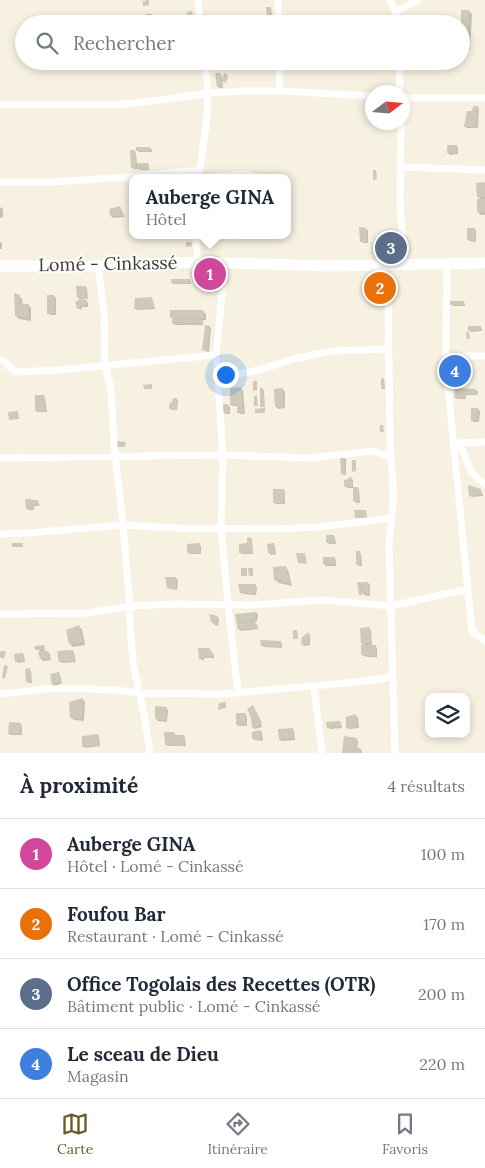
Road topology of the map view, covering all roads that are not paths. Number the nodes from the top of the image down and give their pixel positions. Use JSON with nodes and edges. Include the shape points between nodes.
{"nodes":[{"id":1,"x":198,"y":0,"type":"edge"},
{"id":2,"x":278,"y":0,"type":"edge"},
{"id":3,"x":390,"y":0,"type":"edge"},
{"id":4,"x":418,"y":0,"type":"edge"},
{"id":5,"x":395,"y":12,"type":"junction"},
{"id":6,"x":199,"y":15,"type":"edge"},
{"id":7,"x":278,"y":15,"type":"edge"},
{"id":8,"x":395,"y":15,"type":"edge"},
{"id":9,"x":206,"y":70,"type":"edge"},
{"id":10,"x":279,"y":70,"type":"edge"},
{"id":11,"x":399,"y":70,"type":"edge"},
{"id":12,"x":400,"y":85,"type":"edge"},
{"id":13,"x":280,"y":91,"type":"junction"},
{"id":14,"x":208,"y":93,"type":"junction"},
{"id":15,"x":365,"y":96,"type":"edge"},
{"id":16,"x":410,"y":98,"type":"edge"},
{"id":17,"x":485,"y":98,"type":"edge"},
{"id":18,"x":0,"y":105,"type":"edge"},
{"id":19,"x":401,"y":130,"type":"edge"},
{"id":20,"x":401,"y":167,"type":"junction"},
{"id":21,"x":485,"y":170,"type":"edge"},
{"id":22,"x":199,"y":174,"type":"edge"},
{"id":23,"x":129,"y":178,"type":"edge"},
{"id":24,"x":0,"y":182,"type":"edge"},
{"id":25,"x":197,"y":239,"type":"edge"},
{"id":26,"x":196,"y":262,"type":"junction"},
{"id":27,"x":225,"y":264,"type":"junction"},
{"id":28,"x":374,"y":264,"type":"junction"},
{"id":29,"x":404,"y":264,"type":"junction"},
{"id":30,"x":447,"y":264,"type":"junction"},
{"id":31,"x":485,"y":264,"type":"edge"},
{"id":32,"x":0,"y":266,"type":"edge"},
{"id":33,"x":98,"y":266,"type":"junction"},
{"id":34,"x":388,"y":349,"type":"junction"},
{"id":35,"x":216,"y":355,"type":"junction"},
{"id":36,"x":446,"y":356,"type":"junction"},
{"id":37,"x":485,"y":356,"type":"edge"},
{"id":38,"x":0,"y":360,"type":"edge"},
{"id":39,"x":105,"y":365,"type":"junction"},
{"id":40,"x":218,"y":378,"type":"junction"},
{"id":41,"x":485,"y":442,"type":"edge"},
{"id":42,"x":456,"y":443,"type":"junction"},
{"id":43,"x":223,"y":455,"type":"junction"},
{"id":44,"x":116,"y":456,"type":"junction"},
{"id":45,"x":391,"y":457,"type":"junction"},
{"id":46,"x":0,"y":458,"type":"edge"},
{"id":47,"x":485,"y":485,"type":"edge"},
{"id":48,"x":391,"y":518,"type":"junction"},
{"id":49,"x":123,"y":525,"type":"junction"},
{"id":50,"x":221,"y":529,"type":"junction"},
{"id":51,"x":0,"y":534,"type":"edge"},
{"id":52,"x":468,"y":589,"type":"junction"},
{"id":53,"x":228,"y":605,"type":"junction"},
{"id":54,"x":130,"y":606,"type":"junction"},
{"id":55,"x":391,"y":606,"type":"junction"},
{"id":56,"x":0,"y":614,"type":"edge"},
{"id":57,"x":485,"y":641,"type":"edge"},
{"id":58,"x":392,"y":677,"type":"junction"},
{"id":59,"x":314,"y":686,"type":"junction"},
{"id":60,"x":238,"y":692,"type":"junction"},
{"id":61,"x":140,"y":693,"type":"junction"},
{"id":62,"x":0,"y":694,"type":"edge"},
{"id":63,"x":150,"y":753,"type":"edge"},
{"id":64,"x":322,"y":753,"type":"edge"},
{"id":65,"x":395,"y":753,"type":"edge"}],
"edges":[{"from":1,"to":6,"type":"street"},
{"from":2,"to":7,"type":"street"},
{"from":3,"to":5,"type":"street"},
{"from":4,"to":5,"type":"street"},
{"from":5,"to":8,"type":"street"},
{"from":9,"to":14,"type":"street"},
{"from":10,"to":13,"type":"street"},
{"from":11,"to":12,"type":"street"},
{"from":13,"to":14,"type":"street"},
{"from":13,"to":15,"type":"street"},
{"from":14,"to":18,"type":"street","via":[[115,105]]},
{"from":14,"to":22,"type":"street"},
{"from":16,"to":17,"type":"street"},
{"from":19,"to":20,"type":"street"},
{"from":20,"to":21,"type":"street"},
{"from":20,"to":29,"type":"street"},
{"from":23,"to":24,"type":"street"},
{"from":25,"to":26,"type":"street"},
{"from":26,"to":27,"type":"highway","name":"Lomé - Cinkassé"},
{"from":26,"to":33,"type":"highway","name":"Lomé - Cinkassé"},
{"from":27,"to":28,"type":"highway","name":"Lomé - Cinkassé"},
{"from":27,"to":35,"type":"street"},
{"from":28,"to":29,"type":"highway","name":"Lomé - Cinkassé"},
{"from":28,"to":34,"type":"street","via":[[388,288]]},
{"from":29,"to":30,"type":"highway","name":"Lomé - Cinkassé"},
{"from":30,"to":31,"type":"highway","name":"Lomé - Cinkassé"},
{"from":30,"to":36,"type":"street"},
{"from":32,"to":33,"type":"highway","name":"Lomé - Cinkassé"},
{"from":33,"to":39,"type":"street","via":[[104,313]]},
{"from":34,"to":40,"type":"street","via":[[332,351]]},
{"from":34,"to":45,"type":"street"},
{"from":35,"to":39,"type":"street"},
{"from":35,"to":40,"type":"street"},
{"from":36,"to":37,"type":"street"},
{"from":36,"to":42,"type":"street"},
{"from":38,"to":39,"type":"street","via":[[19,372]]},
{"from":39,"to":44,"type":"street"},
{"from":40,"to":43,"type":"street"},
{"from":41,"to":42,"type":"street"},
{"from":42,"to":47,"type":"street","via":[[464,453],[471,472]]},
{"from":42,"to":52,"type":"street"},
{"from":43,"to":44,"type":"street"},
{"from":43,"to":45,"type":"street","via":[[311,458],[373,451]]},
{"from":43,"to":50,"type":"street"},
{"from":44,"to":46,"type":"street"},
{"from":44,"to":49,"type":"street"},
{"from":45,"to":48,"type":"street","via":[[394,484]]},
{"from":48,"to":50,"type":"street","via":[[319,528]]},
{"from":48,"to":55,"type":"street"},
{"from":49,"to":50,"type":"street"},
{"from":49,"to":51,"type":"street"},
{"from":49,"to":54,"type":"street"},
{"from":50,"to":53,"type":"street"},
{"from":52,"to":55,"type":"street"},
{"from":52,"to":57,"type":"street","via":[[472,631]]},
{"from":53,"to":54,"type":"street"},
{"from":53,"to":55,"type":"street","via":[[322,600]]},
{"from":53,"to":60,"type":"street"},
{"from":54,"to":56,"type":"street","via":[[88,614]]},
{"from":54,"to":61,"type":"street","via":[[133,662]]},
{"from":55,"to":58,"type":"street"},
{"from":58,"to":59,"type":"street"},
{"from":58,"to":65,"type":"street"},
{"from":59,"to":60,"type":"street"},
{"from":59,"to":64,"type":"street"},
{"from":60,"to":61,"type":"street"},
{"from":61,"to":62,"type":"street","via":[[47,689]]},
{"from":61,"to":63,"type":"street"}]}
